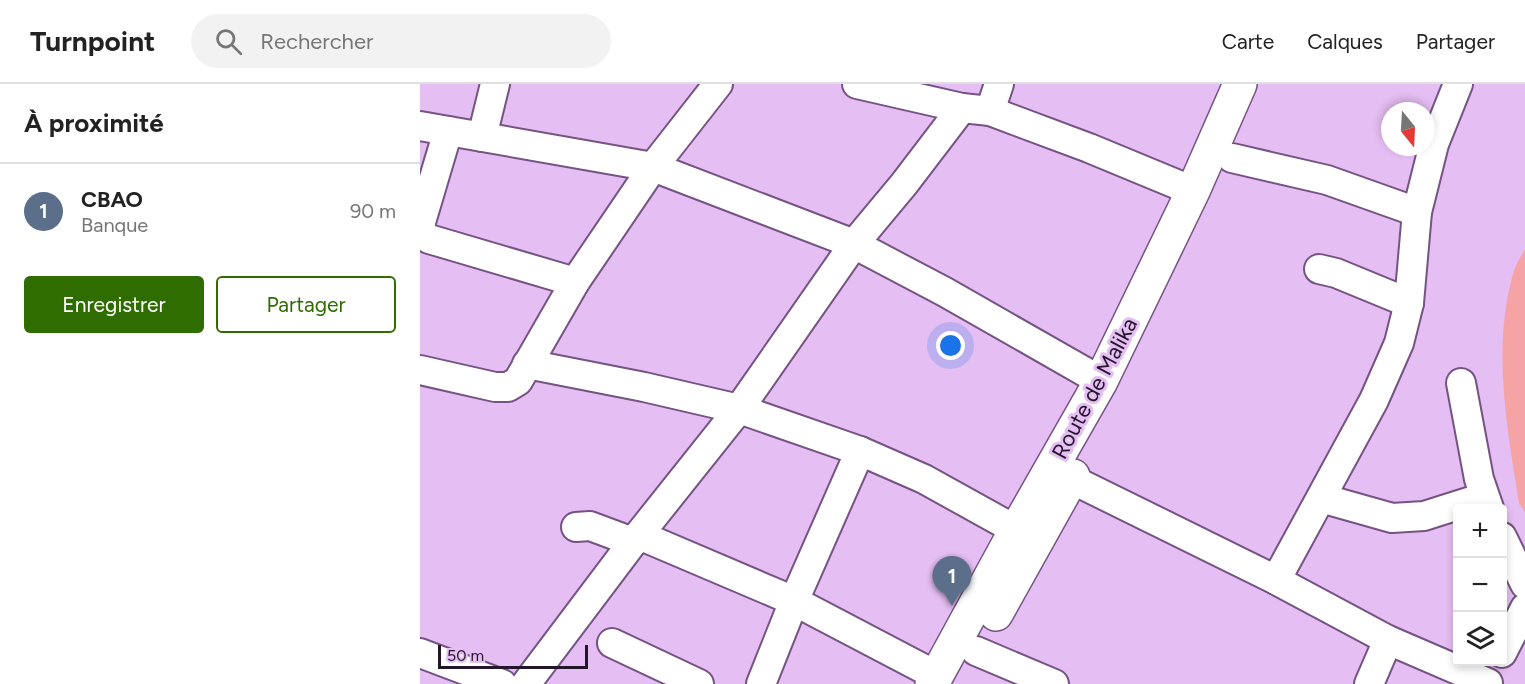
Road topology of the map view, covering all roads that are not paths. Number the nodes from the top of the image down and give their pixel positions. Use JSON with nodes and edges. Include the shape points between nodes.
{"nodes":[{"id":1,"x":495,"y":84,"type":"edge"},
{"id":2,"x":718,"y":84,"type":"edge"},
{"id":3,"x":857,"y":84,"type":"edge"},
{"id":4,"x":999,"y":84,"type":"edge"},
{"id":5,"x":1240,"y":84,"type":"edge"},
{"id":6,"x":1262,"y":84,"type":"edge"},
{"id":7,"x":1449,"y":87,"type":"edge"},
{"id":8,"x":962,"y":108,"type":"junction"},
{"id":9,"x":990,"y":111,"type":"junction"},
{"id":10,"x":420,"y":126,"type":"edge"},
{"id":11,"x":448,"y":131,"type":"junction"},
{"id":12,"x":482,"y":137,"type":"junction"},
{"id":13,"x":1232,"y":158,"type":"junction"},
{"id":14,"x":653,"y":167,"type":"junction"},
{"id":15,"x":1193,"y":191,"type":"junction"},
{"id":16,"x":1417,"y":213,"type":"junction"},
{"id":17,"x":854,"y":244,"type":"junction"},
{"id":18,"x":1319,"y":269,"type":"dead end"},
{"id":19,"x":575,"y":282,"type":"junction"},
{"id":20,"x":1409,"y":303,"type":"junction"},
{"id":21,"x":527,"y":364,"type":"junction"},
{"id":22,"x":420,"y":370,"type":"edge"},
{"id":23,"x":1101,"y":381,"type":"junction"},
{"id":24,"x":1461,"y":383,"type":"dead end"},
{"id":25,"x":739,"y":409,"type":"junction"},
{"id":26,"x":860,"y":450,"type":"junction"},
{"id":27,"x":1071,"y":479,"type":"junction"},
{"id":28,"x":1321,"y":498,"type":"junction"},
{"id":29,"x":1486,"y":503,"type":"edge"},
{"id":30,"x":576,"y":528,"type":"dead end"},
{"id":31,"x":1016,"y":530,"type":"junction"},
{"id":32,"x":636,"y":538,"type":"junction"},
{"id":33,"x":1507,"y":546,"type":"edge"},
{"id":34,"x":1276,"y":580,"type":"junction"},
{"id":35,"x":1525,"y":584,"type":"edge"},
{"id":36,"x":794,"y":601,"type":"junction"},
{"id":37,"x":1525,"y":608,"type":"edge"},
{"id":38,"x":1388,"y":639,"type":"junction"},
{"id":39,"x":612,"y":644,"type":"dead end"},
{"id":40,"x":1507,"y":645,"type":"edge"},
{"id":41,"x":976,"y":651,"type":"junction"},
{"id":42,"x":420,"y":653,"type":"edge"},
{"id":43,"x":1491,"y":676,"type":"edge"},
{"id":44,"x":942,"y":681,"type":"edge"},
{"id":45,"x":502,"y":684,"type":"edge"},
{"id":46,"x":526,"y":684,"type":"edge"},
{"id":47,"x":699,"y":684,"type":"edge"},
{"id":48,"x":760,"y":684,"type":"edge"},
{"id":49,"x":1054,"y":684,"type":"edge"},
{"id":50,"x":1369,"y":684,"type":"edge"}],
"edges":[{"from":1,"to":12,"type":"street"},
{"from":2,"to":14,"type":"street"},
{"from":3,"to":8,"type":"street"},
{"from":4,"to":9,"type":"street"},
{"from":5,"to":15,"type":"main road","name":"Route de Malika"},
{"from":6,"to":13,"type":"main road","name":"Route de Malika"},
{"from":7,"to":16,"type":"street"},
{"from":8,"to":9,"type":"street"},
{"from":8,"to":17,"type":"street"},
{"from":9,"to":15,"type":"street"},
{"from":10,"to":11,"type":"street"},
{"from":11,"to":12,"type":"street"},
{"from":11,"to":19,"type":"street","via":[[421,233],[429,239]]},
{"from":12,"to":14,"type":"street"},
{"from":13,"to":16,"type":"street","via":[[1327,180]]},
{"from":13,"to":27,"type":"main road","name":"Route de Malika"},
{"from":14,"to":17,"type":"street"},
{"from":14,"to":19,"type":"street"},
{"from":15,"to":23,"type":"main road","name":"Route de Malika"},
{"from":16,"to":20,"type":"street"},
{"from":17,"to":23,"type":"street"},
{"from":17,"to":25,"type":"street"},
{"from":18,"to":20,"type":"street"},
{"from":19,"to":21,"type":"street"},
{"from":20,"to":28,"type":"street","via":[[1399,343],[1374,399]]},
{"from":21,"to":22,"type":"street","via":[[518,381],[508,387]]},
{"from":21,"to":25,"type":"street"},
{"from":23,"to":31,"type":"main road","name":"Route de Malika"},
{"from":24,"to":29,"type":"street"},
{"from":25,"to":26,"type":"street"},
{"from":25,"to":32,"type":"street"},
{"from":26,"to":31,"type":"street","via":[[924,479]]},
{"from":26,"to":36,"type":"street"},
{"from":27,"to":34,"type":"street"},
{"from":27,"to":41,"type":"main road","name":"Route de Malika"},
{"from":28,"to":29,"type":"street","via":[[1392,518],[1424,516]]},
{"from":28,"to":34,"type":"street"},
{"from":30,"to":32,"type":"street","via":[[590,526]]},
{"from":31,"to":44,"type":"main road","name":"Route de Malika"},
{"from":32,"to":36,"type":"street"},
{"from":32,"to":46,"type":"street"},
{"from":33,"to":35,"type":"street"},
{"from":34,"to":38,"type":"street"},
{"from":36,"to":44,"type":"street"},
{"from":36,"to":48,"type":"street"},
{"from":37,"to":40,"type":"street"},
{"from":38,"to":43,"type":"street"},
{"from":38,"to":50,"type":"street"},
{"from":39,"to":47,"type":"street"},
{"from":41,"to":44,"type":"main road","name":"Route de Malika"},
{"from":41,"to":49,"type":"street"},
{"from":42,"to":45,"type":"street"}]}
